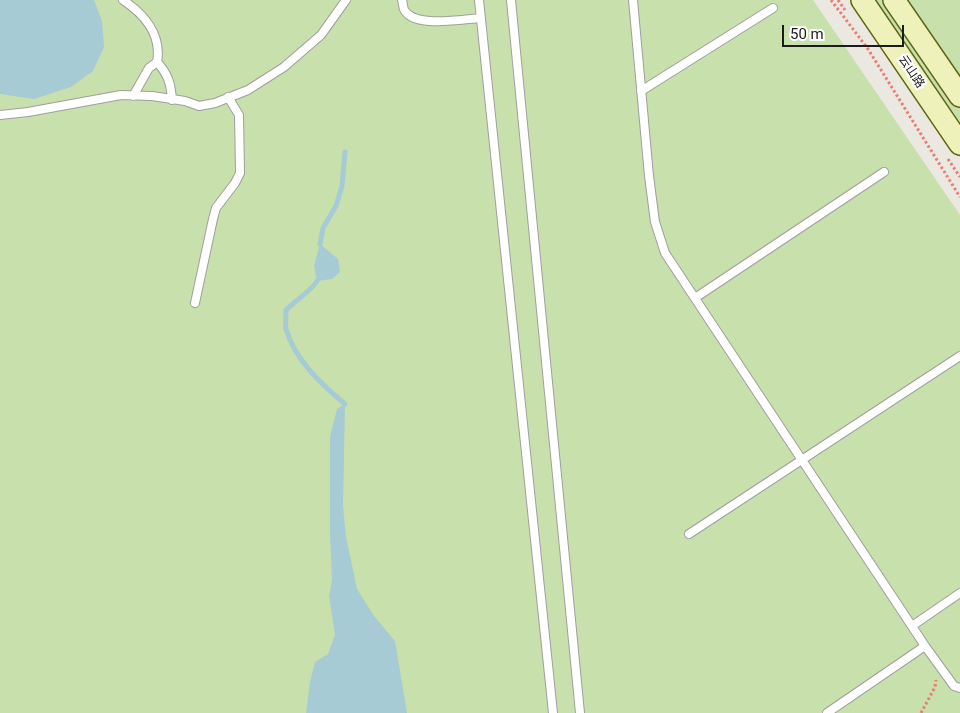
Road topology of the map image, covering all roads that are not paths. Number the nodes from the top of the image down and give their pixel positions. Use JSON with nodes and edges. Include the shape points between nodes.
{"nodes":[{"id":1,"x":123,"y":0,"type":"edge"},
{"id":2,"x":346,"y":0,"type":"edge"},
{"id":3,"x":402,"y":0,"type":"edge"},
{"id":4,"x":479,"y":0,"type":"edge"},
{"id":5,"x":511,"y":0,"type":"edge"},
{"id":6,"x":633,"y":0,"type":"edge"},
{"id":7,"x":862,"y":0,"type":"edge"},
{"id":8,"x":894,"y":0,"type":"edge"},
{"id":9,"x":773,"y":8,"type":"dead end"},
{"id":10,"x":481,"y":18,"type":"junction"},
{"id":11,"x":157,"y":62,"type":"junction"},
{"id":12,"x":641,"y":91,"type":"junction"},
{"id":13,"x":133,"y":96,"type":"junction"},
{"id":14,"x":960,"y":96,"type":"edge"},
{"id":15,"x":228,"y":98,"type":"junction"},
{"id":16,"x":172,"y":100,"type":"junction"},
{"id":17,"x":0,"y":115,"type":"edge"},
{"id":18,"x":960,"y":144,"type":"edge"},
{"id":19,"x":884,"y":172,"type":"dead end"},
{"id":20,"x":695,"y":298,"type":"junction"},
{"id":21,"x":195,"y":303,"type":"dead end"},
{"id":22,"x":960,"y":356,"type":"edge"},
{"id":23,"x":802,"y":460,"type":"junction"},
{"id":24,"x":688,"y":534,"type":"dead end"},
{"id":25,"x":960,"y":593,"type":"edge"},
{"id":26,"x":912,"y":626,"type":"junction"},
{"id":27,"x":925,"y":646,"type":"junction"},
{"id":28,"x":960,"y":688,"type":"edge"},
{"id":29,"x":553,"y":713,"type":"edge"},
{"id":30,"x":580,"y":713,"type":"edge"},
{"id":31,"x":827,"y":713,"type":"edge"}],
"edges":[{"from":1,"to":11,"type":"lane","via":[[152,28],[157,43]]},
{"from":2,"to":15,"type":"lane","via":[[321,35],[284,67],[248,90]]},
{"from":3,"to":10,"type":"lane","via":[[404,11],[411,17],[428,22]]},
{"from":4,"to":10,"type":"lane"},
{"from":5,"to":30,"type":"lane"},
{"from":6,"to":12,"type":"lane"},
{"from":7,"to":18,"type":"main road","name":"云山路"},
{"from":8,"to":14,"type":"main road"},
{"from":9,"to":12,"type":"lane"},
{"from":10,"to":29,"type":"lane"},
{"from":11,"to":13,"type":"lane","via":[[148,68]]},
{"from":11,"to":16,"type":"lane","via":[[170,82]]},
{"from":12,"to":20,"type":"lane","via":[[655,222],[665,253]]},
{"from":13,"to":16,"type":"lane"},
{"from":13,"to":17,"type":"lane","via":[[121,95]]},
{"from":15,"to":16,"type":"lane","via":[[199,106]]},
{"from":15,"to":21,"type":"lane","via":[[239,115],[240,173],[216,208]]},
{"from":19,"to":20,"type":"lane"},
{"from":20,"to":23,"type":"lane"},
{"from":22,"to":23,"type":"lane"},
{"from":23,"to":24,"type":"lane"},
{"from":23,"to":26,"type":"lane"},
{"from":25,"to":26,"type":"lane"},
{"from":26,"to":27,"type":"lane"},
{"from":27,"to":28,"type":"lane","via":[[954,686]]},
{"from":27,"to":31,"type":"lane"}]}
